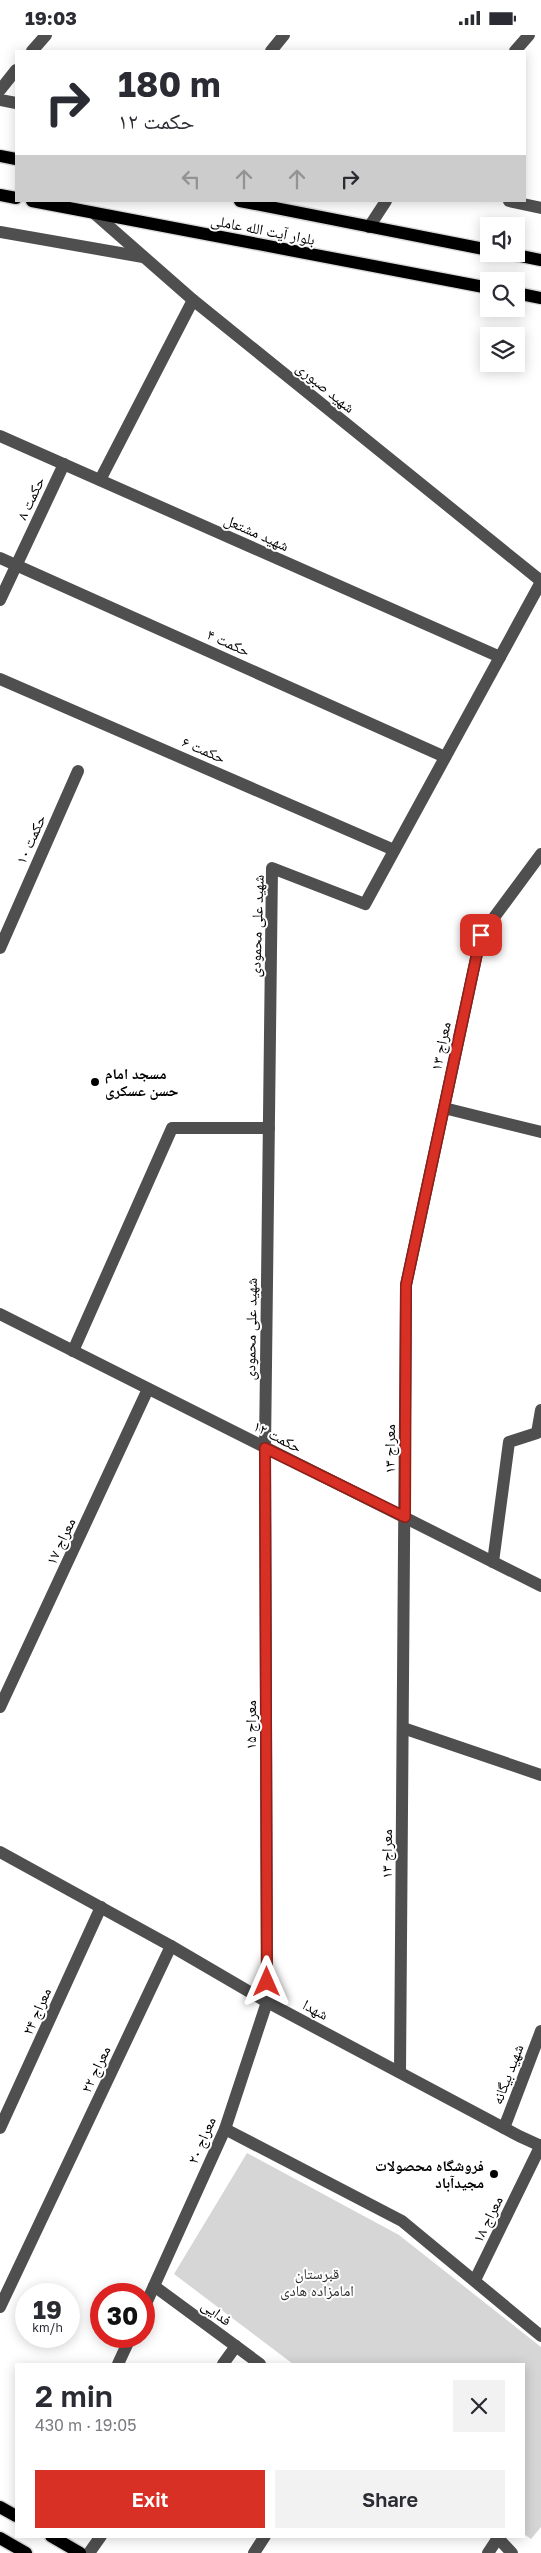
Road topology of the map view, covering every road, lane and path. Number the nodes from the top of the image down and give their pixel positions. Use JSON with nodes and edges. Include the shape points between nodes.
{"nodes":[{"id":1,"x":46,"y":35,"type":"edge"},
{"id":2,"x":284,"y":35,"type":"edge"},
{"id":3,"x":529,"y":35,"type":"edge"},
{"id":4,"x":33,"y":50,"type":"edge"},
{"id":5,"x":272,"y":50,"type":"edge"},
{"id":6,"x":516,"y":50,"type":"edge"},
{"id":7,"x":15,"y":71,"type":"edge"},
{"id":8,"x":0,"y":90,"type":"edge"},
{"id":9,"x":0,"y":100,"type":"edge"},
{"id":10,"x":15,"y":103,"type":"edge"},
{"id":11,"x":0,"y":156,"type":"edge"},
{"id":12,"x":15,"y":159,"type":"edge"},
{"id":13,"x":0,"y":195,"type":"edge"},
{"id":14,"x":15,"y":198,"type":"edge"},
{"id":15,"x":37,"y":202,"type":"edge"},
{"id":16,"x":245,"y":202,"type":"edge"},
{"id":17,"x":385,"y":202,"type":"edge"},
{"id":18,"x":514,"y":202,"type":"edge"},
{"id":19,"x":541,"y":208,"type":"edge"},
{"id":20,"x":95,"y":214,"type":"junction"},
{"id":21,"x":369,"y":227,"type":"junction"},
{"id":22,"x":0,"y":232,"type":"edge"},
{"id":23,"x":480,"y":248,"type":"edge"},
{"id":24,"x":525,"y":256,"type":"edge"},
{"id":25,"x":144,"y":257,"type":"junction"},
{"id":26,"x":541,"y":259,"type":"edge"},
{"id":27,"x":480,"y":286,"type":"edge"},
{"id":28,"x":525,"y":295,"type":"edge"},
{"id":29,"x":541,"y":298,"type":"edge"},
{"id":30,"x":194,"y":301,"type":"junction"},
{"id":31,"x":0,"y":436,"type":"edge"},
{"id":32,"x":64,"y":464,"type":"junction"},
{"id":33,"x":100,"y":480,"type":"junction"},
{"id":34,"x":0,"y":558,"type":"edge"},
{"id":35,"x":16,"y":565,"type":"junction"},
{"id":36,"x":541,"y":582,"type":"edge"},
{"id":37,"x":0,"y":600,"type":"edge"},
{"id":38,"x":500,"y":657,"type":"junction"},
{"id":39,"x":0,"y":679,"type":"edge"},
{"id":40,"x":445,"y":757,"type":"junction"},
{"id":41,"x":78,"y":771,"type":"dead end"},
{"id":42,"x":394,"y":850,"type":"junction"},
{"id":43,"x":541,"y":854,"type":"edge"},
{"id":44,"x":0,"y":948,"type":"edge"},
{"id":45,"x":444,"y":1108,"type":"junction"},
{"id":46,"x":268,"y":1127,"type":"junction"},
{"id":47,"x":541,"y":1132,"type":"edge"},
{"id":48,"x":0,"y":1315,"type":"edge"},
{"id":49,"x":74,"y":1351,"type":"junction"},
{"id":50,"x":148,"y":1389,"type":"junction"},
{"id":51,"x":541,"y":1410,"type":"edge"},
{"id":52,"x":539,"y":1433,"type":"edge"},
{"id":53,"x":265,"y":1448,"type":"junction"},
{"id":54,"x":405,"y":1517,"type":"junction"},
{"id":55,"x":493,"y":1561,"type":"junction"},
{"id":56,"x":541,"y":1586,"type":"edge"},
{"id":57,"x":0,"y":1707,"type":"edge"},
{"id":58,"x":403,"y":1727,"type":"junction"},
{"id":59,"x":541,"y":1775,"type":"edge"},
{"id":60,"x":0,"y":1852,"type":"edge"},
{"id":61,"x":101,"y":1907,"type":"junction"},
{"id":62,"x":170,"y":1946,"type":"junction"},
{"id":63,"x":267,"y":2002,"type":"junction"},
{"id":64,"x":541,"y":2031,"type":"edge"},
{"id":65,"x":400,"y":2072,"type":"junction"},
{"id":66,"x":0,"y":2128,"type":"edge"},
{"id":67,"x":504,"y":2128,"type":"junction"},
{"id":68,"x":225,"y":2129,"type":"junction"},
{"id":69,"x":541,"y":2145,"type":"edge"},
{"id":70,"x":475,"y":2280,"type":"junction"},
{"id":71,"x":155,"y":2284,"type":"edge"},
{"id":72,"x":155,"y":2287,"type":"edge"},
{"id":73,"x":0,"y":2307,"type":"edge"},
{"id":74,"x":541,"y":2336,"type":"edge"},
{"id":75,"x":236,"y":2346,"type":"junction"},
{"id":76,"x":125,"y":2348,"type":"edge"},
{"id":77,"x":118,"y":2363,"type":"edge"},
{"id":78,"x":224,"y":2363,"type":"edge"},
{"id":79,"x":259,"y":2363,"type":"edge"},
{"id":80,"x":0,"y":2507,"type":"edge"},
{"id":81,"x":15,"y":2515,"type":"edge"},
{"id":82,"x":0,"y":2538,"type":"edge"},
{"id":83,"x":54,"y":2538,"type":"edge"},
{"id":84,"x":100,"y":2538,"type":"edge"},
{"id":85,"x":264,"y":2538,"type":"edge"},
{"id":86,"x":496,"y":2538,"type":"edge"},
{"id":87,"x":498,"y":2538,"type":"edge"},
{"id":88,"x":26,"y":2553,"type":"edge"},
{"id":89,"x":80,"y":2553,"type":"edge"},
{"id":90,"x":90,"y":2553,"type":"edge"},
{"id":91,"x":254,"y":2553,"type":"edge"},
{"id":92,"x":488,"y":2553,"type":"edge"},
{"id":93,"x":512,"y":2553,"type":"edge"}],
"edges":[{"from":1,"to":4,"type":"street"},
{"from":2,"to":5,"type":"street"},
{"from":3,"to":6,"type":"street"},
{"from":7,"to":8,"type":"street"},
{"from":9,"to":10,"type":"street"},
{"from":11,"to":12,"type":"main road"},
{"from":13,"to":14,"type":"main road"},
{"from":15,"to":20,"type":"main road","name":"بلوار آیت‌ الله عاملی"},
{"from":16,"to":21,"type":"main road","name":"بلوار آیت‌ الله عاملی"},
{"from":17,"to":21,"type":"street"},
{"from":18,"to":19,"type":"street"},
{"from":20,"to":25,"type":"street","name":"شهید صبوری"},
{"from":20,"to":27,"type":"main road","name":"بلوار آیت‌ الله عاملی"},
{"from":21,"to":23,"type":"main road","name":"بلوار آیت‌ الله عاملی"},
{"from":22,"to":25,"type":"street"},
{"from":24,"to":26,"type":"main road"},
{"from":25,"to":30,"type":"street","name":"شهید صبوری"},
{"from":28,"to":29,"type":"main road"},
{"from":30,"to":33,"type":"street"},
{"from":30,"to":36,"type":"street","name":"شهید صبوری"},
{"from":31,"to":32,"type":"street","name":"شهید مشتعل"},
{"from":32,"to":33,"type":"street","name":"شهید مشتعل"},
{"from":32,"to":35,"type":"street","name":"حکمت ۸"},
{"from":33,"to":38,"type":"street","name":"شهید مشتعل"},
{"from":34,"to":35,"type":"street","name":"حکمت ۴"},
{"from":35,"to":37,"type":"street","name":"حکمت ۸"},
{"from":35,"to":40,"type":"street","name":"حکمت ۴"},
{"from":36,"to":38,"type":"street","name":"شهید علی محمودی"},
{"from":38,"to":40,"type":"street","name":"شهید علی محمودی"},
{"from":39,"to":42,"type":"street","name":"حکمت ۶"},
{"from":40,"to":42,"type":"street","name":"شهید علی محمودی"},
{"from":41,"to":44,"type":"street","name":"حکمت ۱۰"},
{"from":42,"to":46,"type":"street","name":"شهید علی محمودی","via":[[364,904],[272,868]]},
{"from":43,"to":45,"type":"street","name":"معراج ۱۳","via":[[481,935]]},
{"from":45,"to":47,"type":"street"},
{"from":45,"to":54,"type":"street","name":"معراج ۱۳","via":[[406,1285]]},
{"from":46,"to":49,"type":"street","via":[[172,1128]]},
{"from":46,"to":53,"type":"street","name":"شهید علی محمودی"},
{"from":48,"to":49,"type":"street","name":"حکمت ۱۲"},
{"from":49,"to":50,"type":"street","name":"حکمت ۱۲"},
{"from":50,"to":53,"type":"street","name":"حکمت ۱۲"},
{"from":50,"to":57,"type":"street","name":"معراج ۱۷"},
{"from":51,"to":52,"type":"street"},
{"from":52,"to":55,"type":"street","via":[[509,1442]]},
{"from":53,"to":54,"type":"street","name":"حکمت ۱۲"},
{"from":53,"to":63,"type":"street","name":"معراج ۱۵"},
{"from":54,"to":55,"type":"street","name":"حکمت ۱۲"},
{"from":54,"to":58,"type":"street","name":"معراج ۱۳"},
{"from":55,"to":56,"type":"street","name":"حکمت ۱۲"},
{"from":58,"to":59,"type":"street"},
{"from":58,"to":65,"type":"street","name":"معراج ۱۳"},
{"from":60,"to":61,"type":"street","name":"شهدا"},
{"from":61,"to":62,"type":"street","name":"شهدا"},
{"from":61,"to":66,"type":"street","name":"معراج ۲۴"},
{"from":62,"to":63,"type":"street","name":"شهدا"},
{"from":62,"to":73,"type":"street","name":"معراج ۲۲"},
{"from":63,"to":65,"type":"street","name":"شهدا"},
{"from":63,"to":68,"type":"street","name":"معراج ۲۰"},
{"from":64,"to":67,"type":"street","name":"شهید بیگانه"},
{"from":65,"to":67,"type":"street","name":"شهدا"},
{"from":67,"to":69,"type":"street","name":"شهدا"},
{"from":68,"to":70,"type":"street","via":[[402,2221]]},
{"from":68,"to":71,"type":"street","name":"معراج ۲۰"},
{"from":69,"to":70,"type":"street","name":"معراج ۱۸"},
{"from":70,"to":74,"type":"street"},
{"from":72,"to":75,"type":"street","name":"فدایی"},
{"from":75,"to":78,"type":"street"},
{"from":75,"to":79,"type":"street","name":"فدایی"},
{"from":76,"to":77,"type":"street"},
{"from":80,"to":81,"type":"main road"},
{"from":82,"to":88,"type":"main road"},
{"from":83,"to":89,"type":"main road"},
{"from":84,"to":90,"type":"street"},
{"from":85,"to":91,"type":"street"},
{"from":86,"to":92,"type":"street"},
{"from":87,"to":93,"type":"street"}]}
